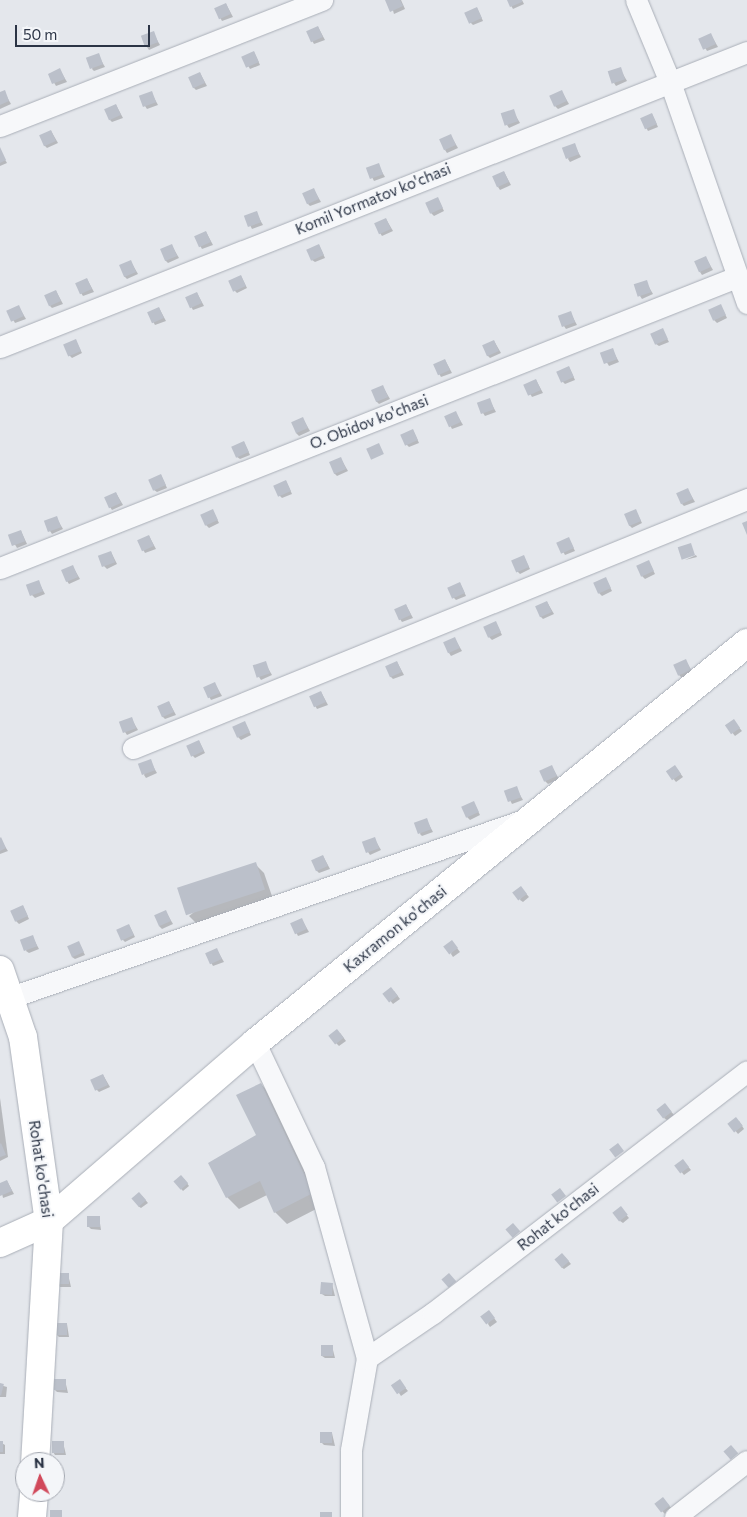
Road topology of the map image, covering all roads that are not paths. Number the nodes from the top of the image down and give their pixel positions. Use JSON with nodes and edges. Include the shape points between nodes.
{"nodes":[{"id":1,"x":322,"y":0,"type":"edge"},
{"id":2,"x":636,"y":0,"type":"edge"},
{"id":3,"x":747,"y":52,"type":"edge"},
{"id":4,"x":670,"y":82,"type":"junction"},
{"id":5,"x":0,"y":126,"type":"edge"},
{"id":6,"x":737,"y":277,"type":"junction"},
{"id":7,"x":747,"y":303,"type":"edge"},
{"id":8,"x":0,"y":347,"type":"edge"},
{"id":9,"x":747,"y":500,"type":"edge"},
{"id":10,"x":0,"y":568,"type":"edge"},
{"id":11,"x":747,"y":643,"type":"edge"},
{"id":12,"x":133,"y":748,"type":"dead end"},
{"id":13,"x":533,"y":817,"type":"junction"},
{"id":14,"x":0,"y":970,"type":"edge"},
{"id":15,"x":5,"y":1000,"type":"edge"},
{"id":16,"x":255,"y":1043,"type":"junction"},
{"id":17,"x":747,"y":1071,"type":"edge"},
{"id":18,"x":49,"y":1221,"type":"junction"},
{"id":19,"x":0,"y":1243,"type":"edge"},
{"id":20,"x":367,"y":1358,"type":"junction"},
{"id":21,"x":36,"y":1452,"type":"edge"},
{"id":22,"x":747,"y":1461,"type":"edge"},
{"id":23,"x":33,"y":1502,"type":"edge"},
{"id":24,"x":32,"y":1517,"type":"edge"},
{"id":25,"x":351,"y":1517,"type":"edge"},
{"id":26,"x":675,"y":1517,"type":"edge"}],
"edges":[{"from":1,"to":5,"type":"street"},
{"from":2,"to":4,"type":"street"},
{"from":3,"to":4,"type":"street","name":"Komil Yormatov ko'chasi"},
{"from":4,"to":6,"type":"street"},
{"from":4,"to":8,"type":"street","name":"Komil Yormatov ko'chasi"},
{"from":6,"to":7,"type":"street"},
{"from":6,"to":10,"type":"street","name":"O. Obidov ko'chasi"},
{"from":9,"to":12,"type":"street"},
{"from":11,"to":13,"type":"street","name":"Kaxramon ko'chasi"},
{"from":13,"to":15,"type":"street"},
{"from":13,"to":16,"type":"street","name":"Kaxramon ko'chasi"},
{"from":14,"to":15,"type":"street","name":"Rohat ko'chasi"},
{"from":15,"to":18,"type":"street","name":"Rohat ko'chasi","via":[[23,1037]]},
{"from":16,"to":18,"type":"street","name":"Kaxramon ko'chasi"},
{"from":16,"to":20,"type":"street","via":[[314,1167]]},
{"from":17,"to":20,"type":"street","name":"Rohat ko'chasi","via":[[433,1313]]},
{"from":18,"to":19,"type":"street","name":"Kaxramon ko'chasi"},
{"from":18,"to":21,"type":"street","name":"Rohat ko'chasi"},
{"from":20,"to":25,"type":"street","via":[[351,1450]]},
{"from":22,"to":26,"type":"street"},
{"from":23,"to":24,"type":"street"}]}
